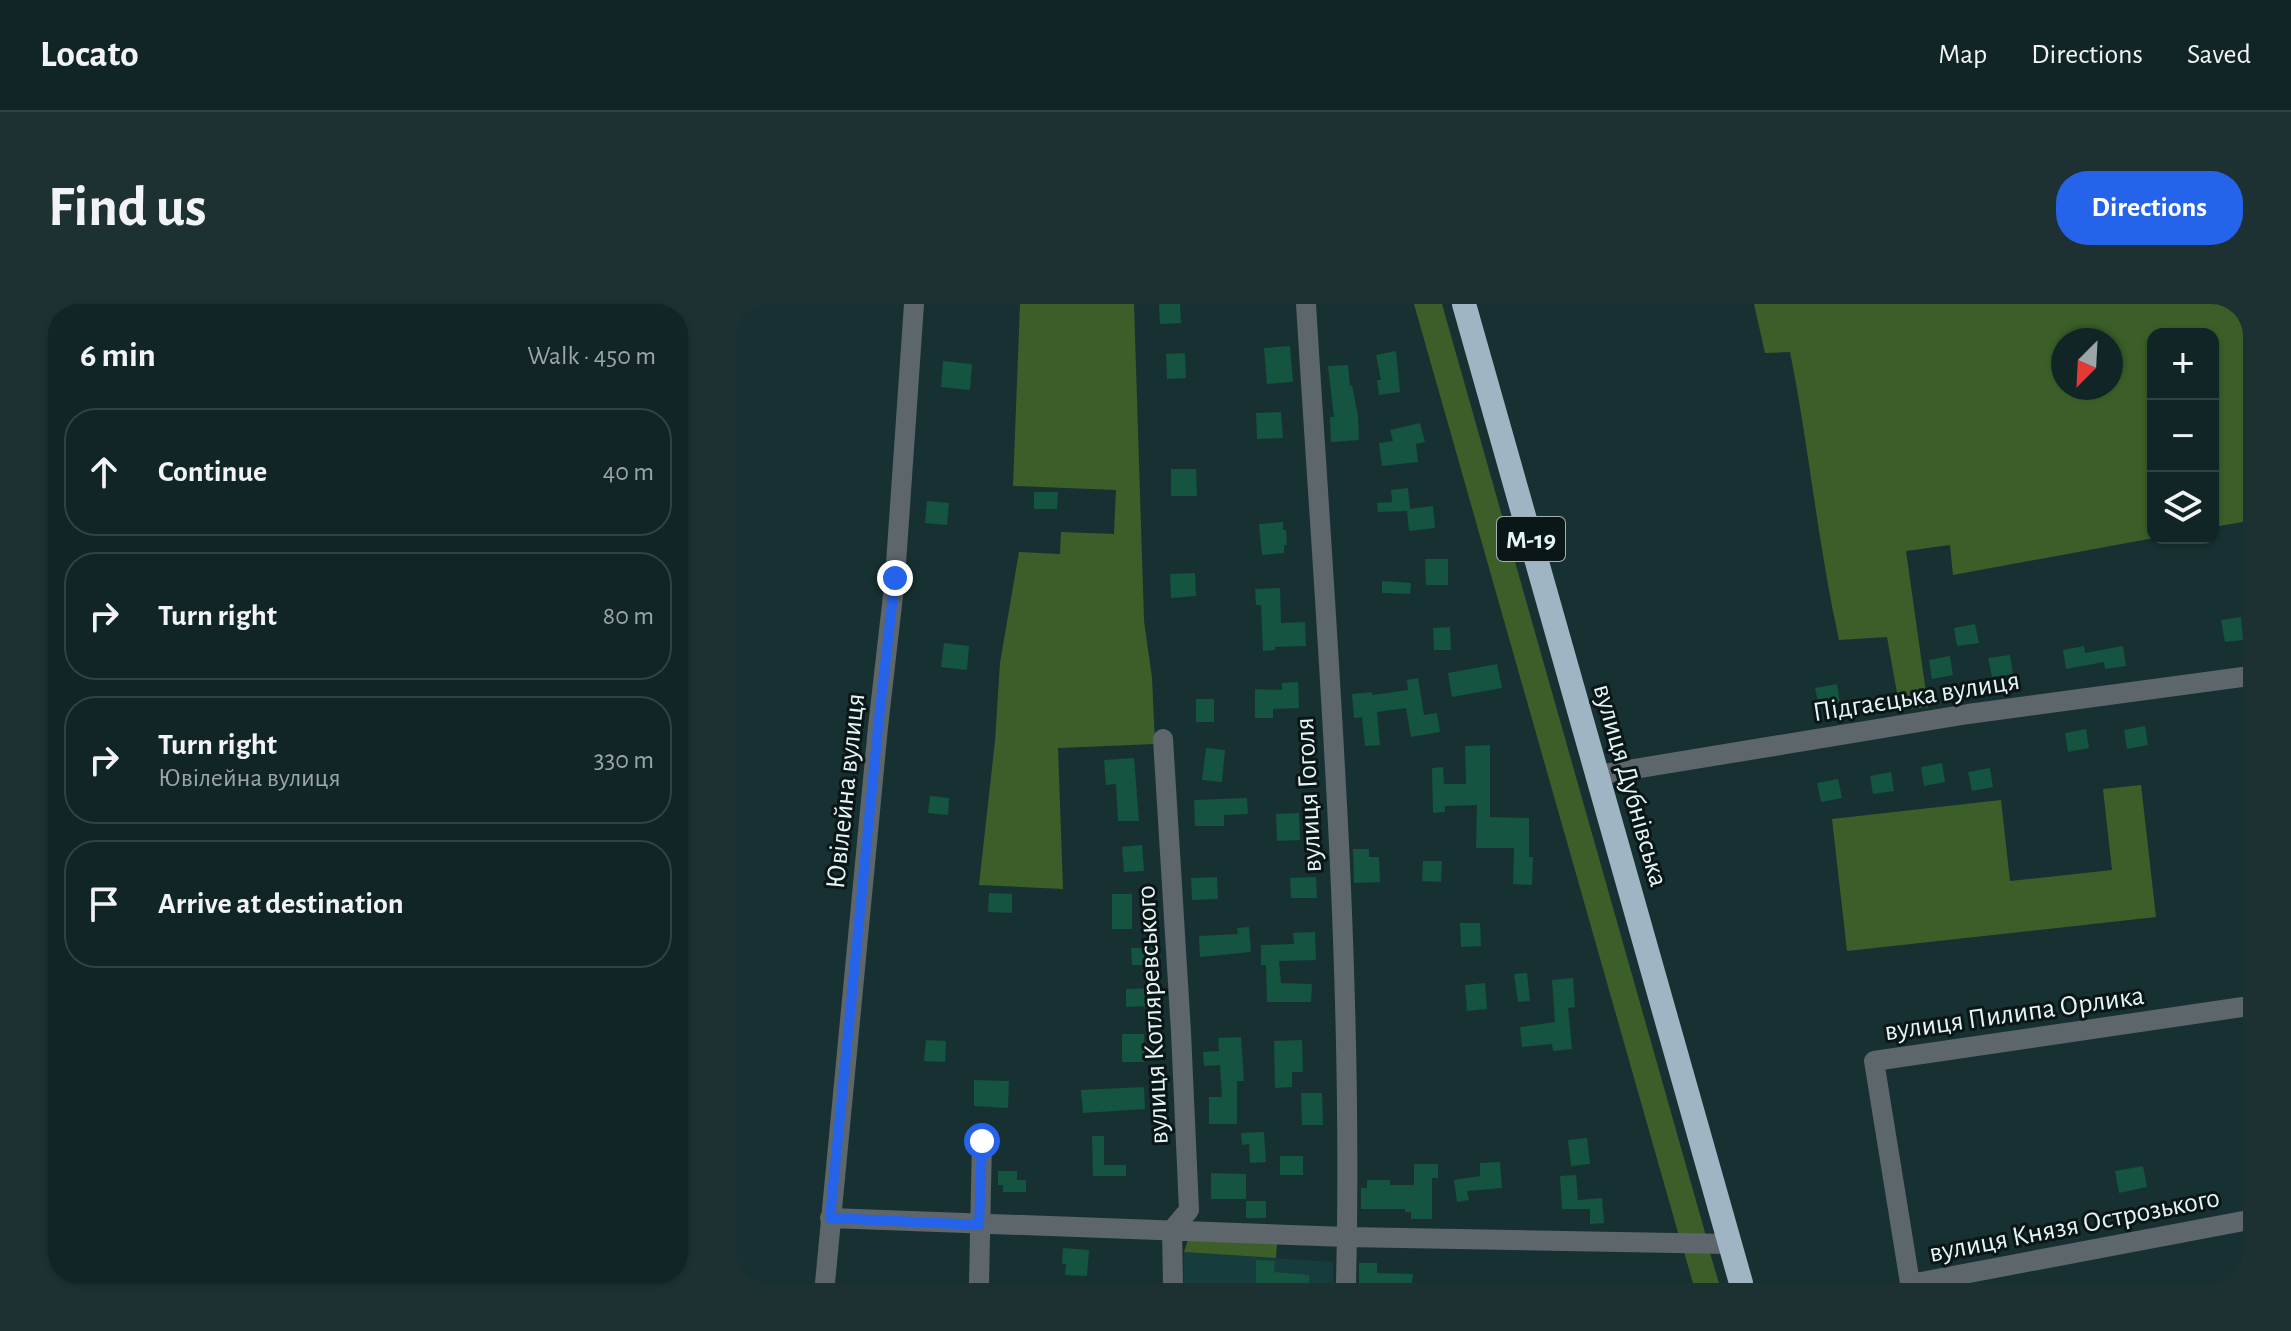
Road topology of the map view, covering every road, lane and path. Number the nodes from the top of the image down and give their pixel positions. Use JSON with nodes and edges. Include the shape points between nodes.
{"nodes":[{"id":1,"x":914,"y":304,"type":"edge"},
{"id":2,"x":1306,"y":304,"type":"edge"},
{"id":3,"x":1464,"y":304,"type":"edge"},
{"id":4,"x":2243,"y":677,"type":"edge"},
{"id":5,"x":1163,"y":739,"type":"dead end"},
{"id":6,"x":1598,"y":775,"type":"junction"},
{"id":7,"x":2243,"y":1007,"type":"edge"},
{"id":8,"x":982,"y":1141,"type":"dead end"},
{"id":9,"x":830,"y":1218,"type":"junction"},
{"id":10,"x":2243,"y":1221,"type":"edge"},
{"id":11,"x":979,"y":1225,"type":"junction"},
{"id":12,"x":1172,"y":1230,"type":"junction"},
{"id":13,"x":1347,"y":1237,"type":"junction"},
{"id":14,"x":1729,"y":1244,"type":"junction"},
{"id":15,"x":825,"y":1283,"type":"edge"},
{"id":16,"x":979,"y":1283,"type":"edge"},
{"id":17,"x":1173,"y":1283,"type":"edge"},
{"id":18,"x":1346,"y":1283,"type":"edge"},
{"id":19,"x":1741,"y":1283,"type":"edge"},
{"id":20,"x":1913,"y":1283,"type":"edge"}],
"edges":[{"from":1,"to":9,"type":"street","name":"Ювілейна вулиця","via":[[895,578]]},
{"from":2,"to":13,"type":"street","name":"вулиця Гоголя","via":[[1334,748]]},
{"from":3,"to":6,"type":"highway","name":"вулиця Дубнівська","number":"М-19"},
{"from":4,"to":6,"type":"street","name":"Підгаєцька вулиця","via":[[1968,714]]},
{"from":5,"to":12,"type":"street","name":"вулиця Котляревського","via":[[1189,1210]]},
{"from":6,"to":14,"type":"highway","name":"вулиця Дубнівська","number":"М-19"},
{"from":7,"to":20,"type":"street","name":"вулиця Пилипа Орлика","via":[[1874,1061]]},
{"from":8,"to":11,"type":"street"},
{"from":9,"to":11,"type":"street"},
{"from":9,"to":15,"type":"street","name":"Ювілейна вулиця"},
{"from":10,"to":20,"type":"street","name":"вулиця Князя Острозького"},
{"from":11,"to":12,"type":"street"},
{"from":11,"to":16,"type":"street"},
{"from":12,"to":13,"type":"street"},
{"from":12,"to":17,"type":"street","name":"вулиця Котляревського"},
{"from":13,"to":14,"type":"street"},
{"from":13,"to":18,"type":"street","name":"вулиця Гоголя"},
{"from":14,"to":19,"type":"highway","name":"вулиця Дубнівська","number":"М-19"}]}
